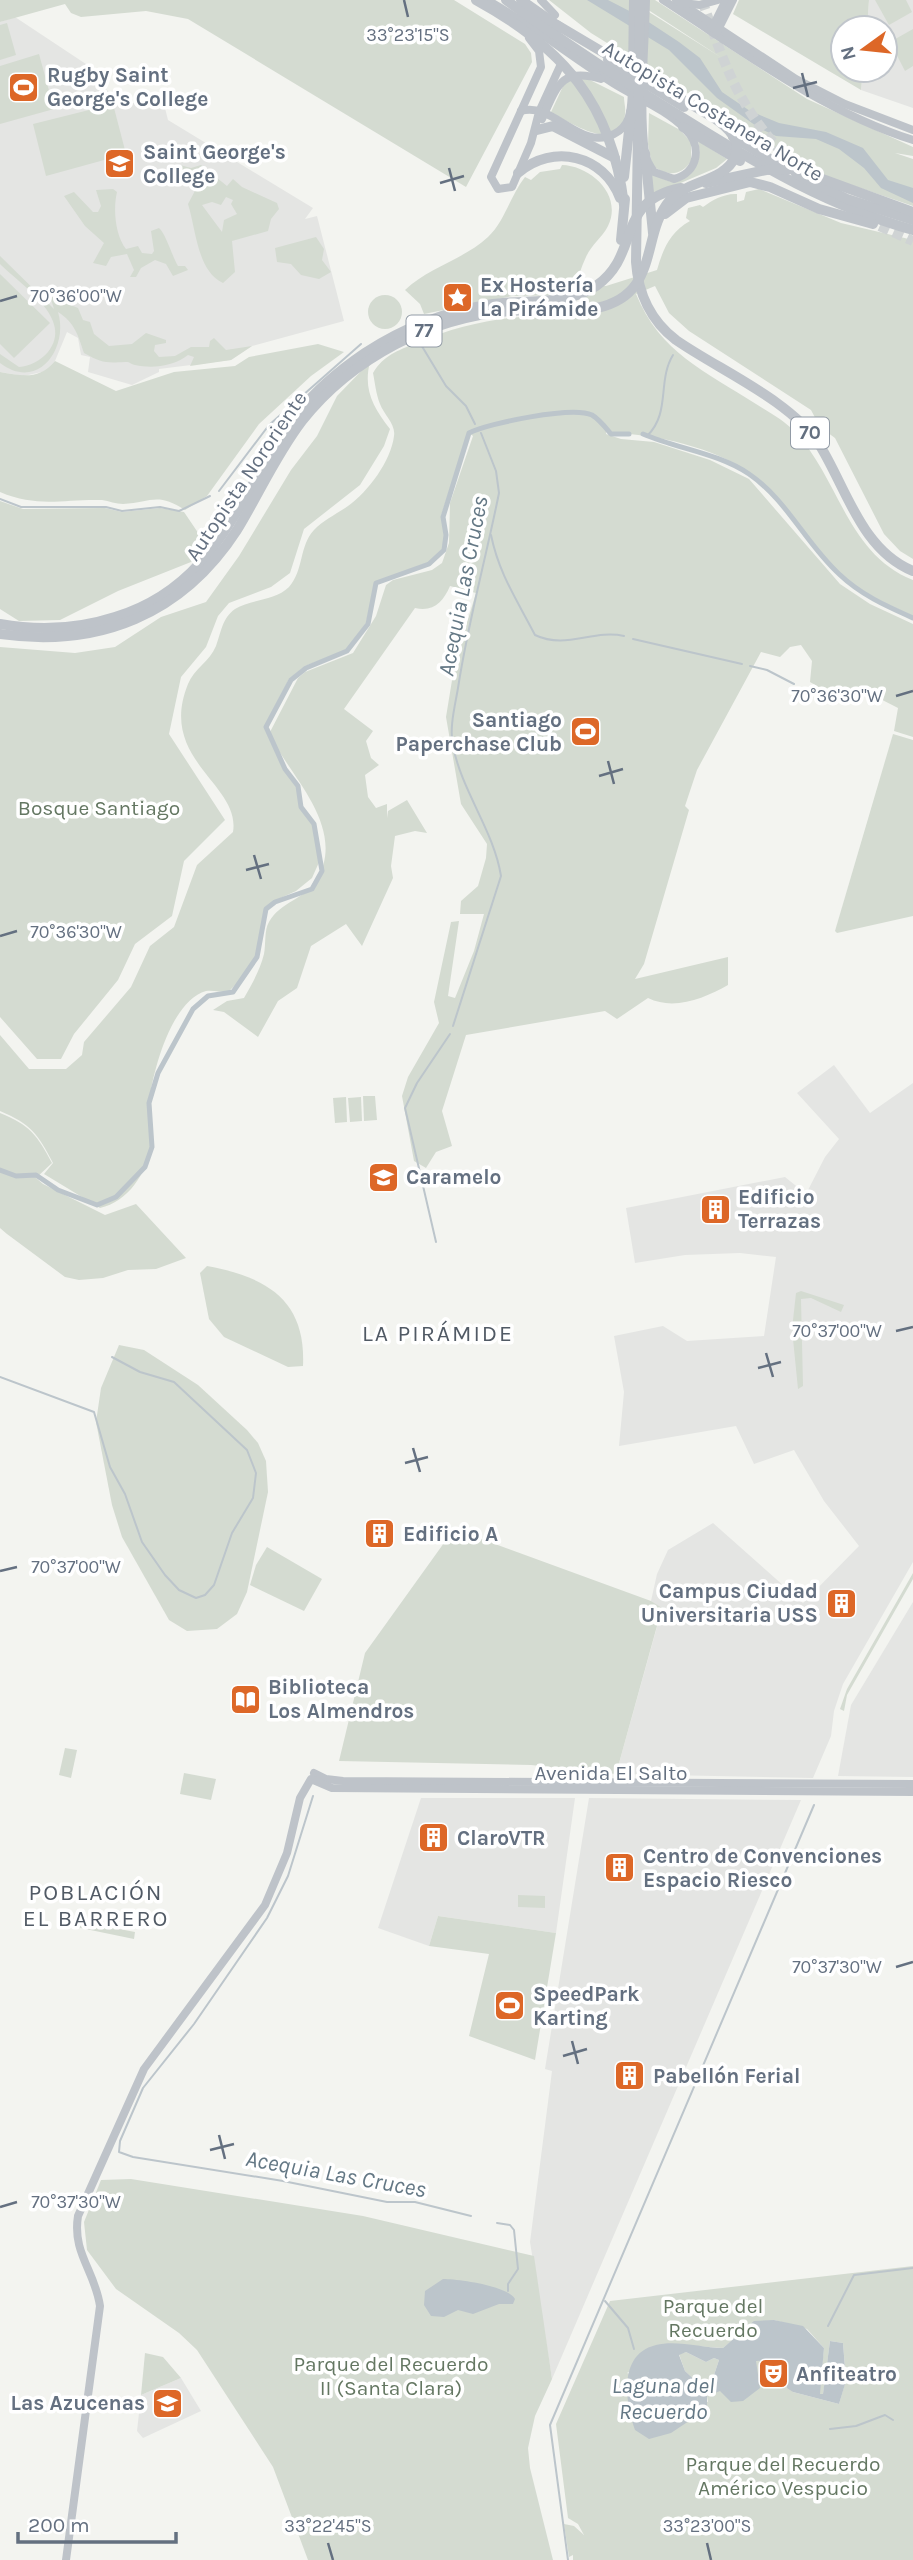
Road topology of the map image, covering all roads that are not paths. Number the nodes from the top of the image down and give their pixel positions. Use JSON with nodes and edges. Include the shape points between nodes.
{"nodes":[{"id":1,"x":474,"y":0,"type":"edge"},
{"id":2,"x":487,"y":0,"type":"edge"},
{"id":3,"x":506,"y":0,"type":"edge"},
{"id":4,"x":522,"y":0,"type":"edge"},
{"id":5,"x":541,"y":0,"type":"edge"},
{"id":6,"x":633,"y":0,"type":"edge"},
{"id":7,"x":640,"y":0,"type":"edge"},
{"id":8,"x":646,"y":0,"type":"edge"},
{"id":9,"x":663,"y":0,"type":"edge"},
{"id":10,"x":718,"y":0,"type":"edge"},
{"id":11,"x":726,"y":0,"type":"edge"},
{"id":12,"x":733,"y":0,"type":"edge"},
{"id":13,"x":677,"y":1,"type":"edge"},
{"id":14,"x":556,"y":20,"type":"junction"},
{"id":15,"x":714,"y":30,"type":"junction"},
{"id":16,"x":561,"y":64,"type":"dead end"},
{"id":17,"x":611,"y":82,"type":"junction"},
{"id":18,"x":521,"y":111,"type":"junction"},
{"id":19,"x":635,"y":111,"type":"junction"},
{"id":20,"x":542,"y":113,"type":"junction"},
{"id":21,"x":683,"y":127,"type":"junction"},
{"id":22,"x":913,"y":129,"type":"edge"},
{"id":23,"x":537,"y":130,"type":"junction"},
{"id":24,"x":913,"y":140,"type":"edge"},
{"id":25,"x":531,"y":143,"type":"junction"},
{"id":26,"x":641,"y":157,"type":"junction"},
{"id":27,"x":518,"y":173,"type":"junction"},
{"id":28,"x":682,"y":195,"type":"junction"},
{"id":29,"x":637,"y":206,"type":"junction"},
{"id":30,"x":624,"y":210,"type":"junction"},
{"id":31,"x":909,"y":211,"type":"edge"},
{"id":32,"x":913,"y":219,"type":"edge"},
{"id":33,"x":863,"y":221,"type":"junction"},
{"id":34,"x":913,"y":231,"type":"edge"},
{"id":35,"x":652,"y":247,"type":"junction"},
{"id":36,"x":601,"y":281,"type":"junction"},
{"id":37,"x":326,"y":388,"type":"junction"},
{"id":38,"x":913,"y":570,"type":"edge"},
{"id":39,"x":0,"y":624,"type":"edge"},
{"id":40,"x":0,"y":634,"type":"edge"},
{"id":41,"x":312,"y":1776,"type":"junction"},
{"id":42,"x":913,"y":1784,"type":"edge"},
{"id":43,"x":913,"y":1792,"type":"edge"},
{"id":44,"x":66,"y":2560,"type":"edge"}],
"edges":[{"from":1,"to":18,"type":"main road","via":[[530,39],[538,51],[541,67]]},
{"from":1,"to":30,"type":"highway","via":[[518,24],[555,53],[581,87],[618,166]]},
{"from":2,"to":17,"type":"main road"},
{"from":3,"to":34,"type":"highway","name":"Autopista Costanera Norte","via":[[607,71],[760,165],[833,203]]},
{"from":4,"to":14,"type":"highway","name":"Autopista Costanera Norte"},
{"from":5,"to":14,"type":"main road"},
{"from":6,"to":19,"type":"main road"},
{"from":7,"to":19,"type":"highway","number":"70"},
{"from":8,"to":19,"type":"main road"},
{"from":9,"to":15,"type":"main road"},
{"from":10,"to":13,"type":"main road","via":[[695,5]]},
{"from":11,"to":15,"type":"main road"},
{"from":12,"to":15,"type":"main road"},
{"from":13,"to":15,"type":"main road"},
{"from":14,"to":28,"type":"highway","via":[[727,128],[736,142],[736,155],[724,169]]},
{"from":14,"to":32,"type":"highway","name":"Autopista Costanera Norte","via":[[621,70],[773,162],[835,194]]},
{"from":15,"to":22,"type":"main road","via":[[812,88]]},
{"from":15,"to":24,"type":"main road","via":[[813,97]]},
{"from":16,"to":20,"type":"main road"},
{"from":17,"to":20,"type":"main road","via":[[581,73],[570,75]]},
{"from":17,"to":21,"type":"main road"},
{"from":18,"to":20,"type":"main road"},
{"from":18,"to":27,"type":"main road","via":[[491,177],[498,189],[512,187]]},
{"from":19,"to":20,"type":"main road","via":[[619,131],[601,138]]},
{"from":19,"to":26,"type":"highway","number":"70"},
{"from":19,"to":30,"type":"highway","via":[[624,165]]},
{"from":20,"to":23,"type":"main road"},
{"from":20,"to":25,"type":"main road"},
{"from":21,"to":26,"type":"main road","via":[[696,154],[694,165],[685,174],[661,177]]},
{"from":21,"to":33,"type":"highway","via":[[791,189]]},
{"from":23,"to":25,"type":"main road"},
{"from":23,"to":29,"type":"highway","via":[[553,127],[612,156],[631,180]]},
{"from":25,"to":27,"type":"main road"},
{"from":26,"to":29,"type":"highway","number":"70"},
{"from":26,"to":35,"type":"highway","via":[[653,225]]},
{"from":27,"to":30,"type":"highway","via":[[551,156],[585,160],[612,181]]},
{"from":28,"to":33,"type":"highway","via":[[755,183]]},
{"from":28,"to":35,"type":"highway","name":"Autopista Nororiente","via":[[658,222]]},
{"from":29,"to":38,"type":"highway","number":"70","via":[[638,279],[647,307],[659,324],[803,425],[873,540]]},
{"from":30,"to":36,"type":"highway","via":[[618,254]]},
{"from":31,"to":36,"type":"highway","via":[[805,172],[771,169],[656,196],[634,218],[624,254]]},
{"from":33,"to":34,"type":"highway"},
{"from":35,"to":37,"type":"highway","name":"Autopista Nororiente","number":"77","via":[[641,275],[624,296],[604,307],[479,315],[424,331]]},
{"from":36,"to":37,"type":"highway","name":"Autopista Nororiente","number":"77","via":[[570,298],[496,304],[445,315],[365,353]]},
{"from":37,"to":39,"type":"highway","name":"Autopista Nororiente","number":"77","via":[[284,433],[220,541],[171,591],[134,611],[83,625],[38,628]]},
{"from":37,"to":40,"type":"highway","name":"Autopista Nororiente","number":"77","via":[[289,439],[219,556],[177,597],[138,619],[94,632],[47,637]]},
{"from":41,"to":42,"type":"main road","name":"Avenida El Salto","via":[[343,1781]]},
{"from":41,"to":43,"type":"main road","name":"Avenida El Salto","via":[[332,1788]]},
{"from":41,"to":44,"type":"main road","via":[[300,1798],[287,1853],[265,1905],[144,2069],[78,2216],[76,2238],[100,2306]]}]}
